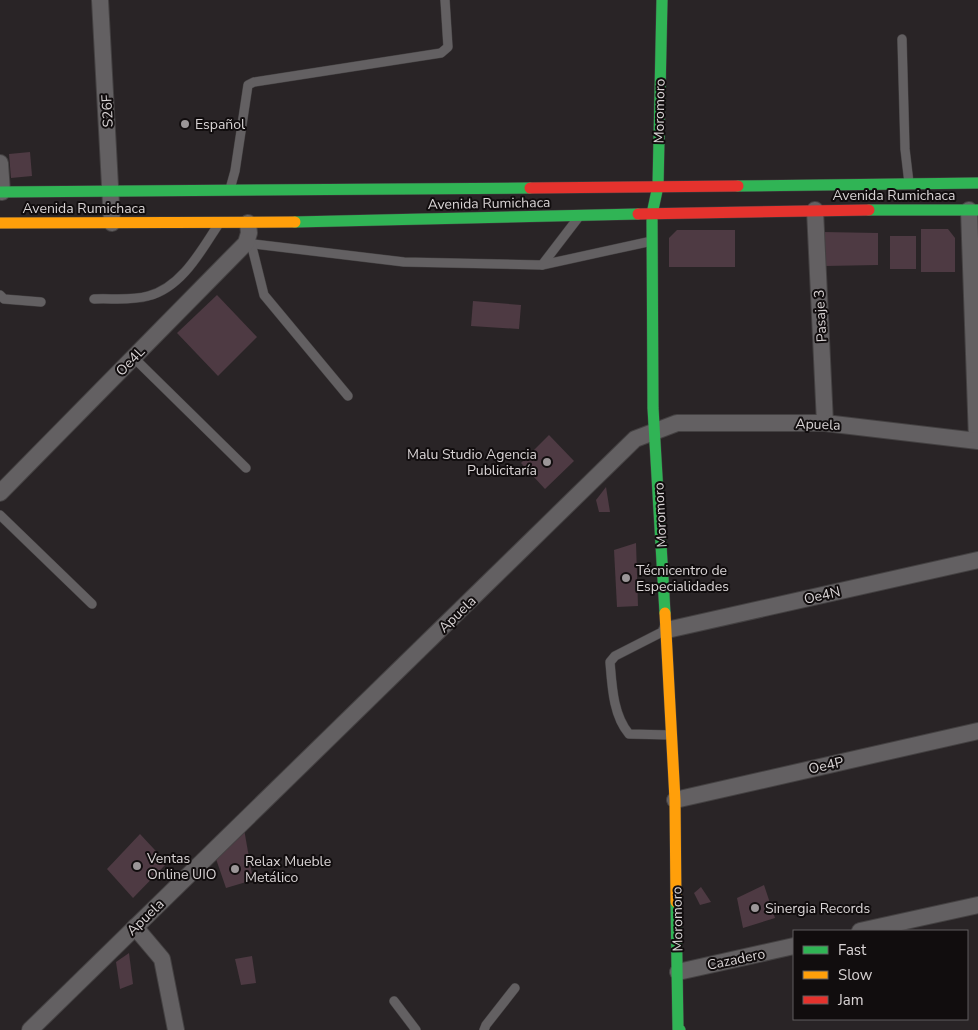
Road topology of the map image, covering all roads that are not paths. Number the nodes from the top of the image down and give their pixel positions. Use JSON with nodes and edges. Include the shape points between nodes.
{"nodes":[{"id":1,"x":100,"y":0,"type":"edge"},
{"id":2,"x":445,"y":0,"type":"edge"},
{"id":3,"x":662,"y":0,"type":"edge"},
{"id":4,"x":902,"y":39,"type":"dead end"},
{"id":5,"x":0,"y":163,"type":"edge"},
{"id":6,"x":978,"y":183,"type":"edge"},
{"id":7,"x":908,"y":184,"type":"junction"},
{"id":8,"x":658,"y":186,"type":"junction"},
{"id":9,"x":1,"y":192,"type":"edge"},
{"id":10,"x":229,"y":192,"type":"junction"},
{"id":11,"x":111,"y":193,"type":"junction"},
{"id":12,"x":815,"y":210,"type":"junction"},
{"id":13,"x":974,"y":210,"type":"edge"},
{"id":14,"x":652,"y":214,"type":"junction"},
{"id":15,"x":580,"y":216,"type":"junction"},
{"id":16,"x":0,"y":223,"type":"edge"},
{"id":17,"x":112,"y":223,"type":"junction"},
{"id":18,"x":219,"y":223,"type":"junction"},
{"id":19,"x":248,"y":223,"type":"junction"},
{"id":20,"x":652,"y":241,"type":"junction"},
{"id":21,"x":248,"y":243,"type":"junction"},
{"id":22,"x":542,"y":266,"type":"junction"},
{"id":23,"x":0,"y":295,"type":"edge"},
{"id":24,"x":94,"y":298,"type":"dead end"},
{"id":25,"x":41,"y":302,"type":"dead end"},
{"id":26,"x":133,"y":357,"type":"junction"},
{"id":27,"x":348,"y":396,"type":"dead end"},
{"id":28,"x":824,"y":423,"type":"junction"},
{"id":29,"x":655,"y":431,"type":"junction"},
{"id":30,"x":977,"y":441,"type":"edge"},
{"id":31,"x":246,"y":468,"type":"dead end"},
{"id":32,"x":0,"y":493,"type":"edge"},
{"id":33,"x":0,"y":515,"type":"edge"},
{"id":34,"x":978,"y":560,"type":"edge"},
{"id":35,"x":92,"y":604,"type":"dead end"},
{"id":36,"x":666,"y":630,"type":"junction"},
{"id":37,"x":978,"y":731,"type":"edge"},
{"id":38,"x":672,"y":735,"type":"junction"},
{"id":39,"x":675,"y":800,"type":"junction"},
{"id":40,"x":978,"y":905,"type":"edge"},
{"id":41,"x":135,"y":926,"type":"junction"},
{"id":42,"x":865,"y":930,"type":"edge"},
{"id":43,"x":793,"y":946,"type":"edge"},
{"id":44,"x":678,"y":972,"type":"junction"},
{"id":45,"x":515,"y":988,"type":"dead end"},
{"id":46,"x":394,"y":1001,"type":"dead end"},
{"id":47,"x":30,"y":1030,"type":"edge"},
{"id":48,"x":176,"y":1030,"type":"edge"},
{"id":49,"x":416,"y":1030,"type":"edge"},
{"id":50,"x":484,"y":1030,"type":"edge"},
{"id":51,"x":678,"y":1030,"type":"edge"}],
"edges":[{"from":1,"to":11,"type":"street","name":"S26F"},
{"from":2,"to":10,"type":"lane","via":[[448,47],[441,53],[248,85]]},
{"from":3,"to":8,"type":"street","name":"Moromoro"},
{"from":4,"to":7,"type":"lane"},
{"from":5,"to":9,"type":"street"},
{"from":6,"to":7,"type":"street","name":"Avenida Rumichaca"},
{"from":7,"to":8,"type":"street","name":"Avenida Rumichaca"},
{"from":8,"to":10,"type":"street","name":"Avenida Rumichaca"},
{"from":8,"to":14,"type":"street","name":"Moromoro"},
{"from":9,"to":11,"type":"street","name":"Avenida Rumichaca"},
{"from":10,"to":11,"type":"street","name":"Avenida Rumichaca"},
{"from":11,"to":17,"type":"street","name":"S26F"},
{"from":12,"to":13,"type":"street","name":"Avenida Rumichaca"},
{"from":12,"to":14,"type":"street","name":"Avenida Rumichaca"},
{"from":12,"to":28,"type":"street","name":"Pasaje 3"},
{"from":13,"to":30,"type":"street"},
{"from":14,"to":15,"type":"street","name":"Avenida Rumichaca"},
{"from":14,"to":20,"type":"street","name":"Moromoro"},
{"from":15,"to":19,"type":"street","name":"Avenida Rumichaca"},
{"from":15,"to":22,"type":"lane"},
{"from":16,"to":17,"type":"street","name":"Avenida Rumichaca"},
{"from":17,"to":18,"type":"street","name":"Avenida Rumichaca"},
{"from":18,"to":19,"type":"street","name":"Avenida Rumichaca"},
{"from":18,"to":24,"type":"lane","via":[[199,254],[173,283],[150,296]]},
{"from":19,"to":21,"type":"street"},
{"from":20,"to":22,"type":"lane"},
{"from":20,"to":29,"type":"street","name":"Moromoro"},
{"from":21,"to":22,"type":"lane","via":[[404,262]]},
{"from":21,"to":26,"type":"street","name":"Oe4L"},
{"from":21,"to":27,"type":"lane","via":[[264,295]]},
{"from":23,"to":25,"type":"lane","via":[[4,299]]},
{"from":26,"to":31,"type":"lane"},
{"from":26,"to":32,"type":"street","name":"Oe4L"},
{"from":28,"to":29,"type":"street","name":"Apuela","via":[[678,423]]},
{"from":28,"to":30,"type":"street","name":"Apuela"},
{"from":29,"to":36,"type":"street","name":"Moromoro"},
{"from":29,"to":41,"type":"street","name":"Apuela","via":[[635,439]]},
{"from":33,"to":35,"type":"lane"},
{"from":34,"to":36,"type":"street","name":"Oe4N"},
{"from":36,"to":38,"type":"street","name":"Moromoro"},
{"from":36,"to":38,"type":"lane","via":[[615,656],[610,662],[613,697],[625,730],[629,734]]},
{"from":37,"to":39,"type":"street","name":"Oe4P"},
{"from":38,"to":39,"type":"street","name":"Moromoro"},
{"from":39,"to":44,"type":"street","name":"Moromoro"},
{"from":40,"to":42,"type":"street"},
{"from":41,"to":47,"type":"street","name":"Apuela"},
{"from":41,"to":48,"type":"street","via":[[162,959]]},
{"from":43,"to":44,"type":"street","name":"Cazadero"},
{"from":44,"to":51,"type":"street","name":"Moromoro"},
{"from":45,"to":50,"type":"lane"},
{"from":46,"to":49,"type":"lane"}]}
